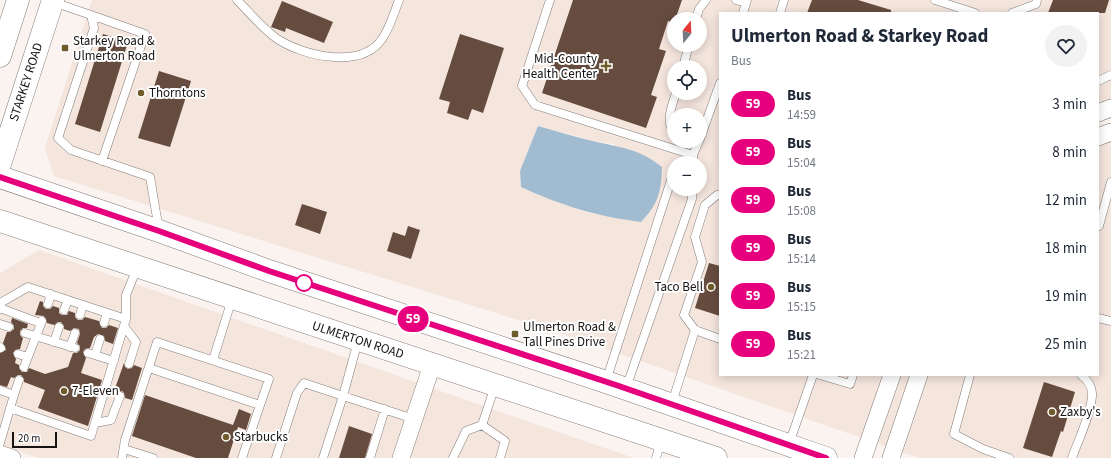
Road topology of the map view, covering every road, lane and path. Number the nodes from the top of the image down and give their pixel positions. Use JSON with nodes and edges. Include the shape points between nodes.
{"nodes":[{"id":1,"x":18,"y":0,"type":"edge"},
{"id":2,"x":237,"y":0,"type":"edge"},
{"id":3,"x":398,"y":0,"type":"edge"},
{"id":4,"x":550,"y":0,"type":"edge"},
{"id":5,"x":706,"y":0,"type":"edge"},
{"id":6,"x":736,"y":0,"type":"edge"},
{"id":7,"x":784,"y":0,"type":"edge"},
{"id":8,"x":935,"y":0,"type":"edge"},
{"id":9,"x":1037,"y":0,"type":"edge"},
{"id":10,"x":53,"y":1,"type":"edge"},
{"id":11,"x":746,"y":1,"type":"edge"},
{"id":12,"x":698,"y":12,"type":"edge"},
{"id":13,"x":743,"y":12,"type":"edge"},
{"id":14,"x":780,"y":12,"type":"edge"},
{"id":15,"x":972,"y":12,"type":"edge"},
{"id":16,"x":1015,"y":12,"type":"edge"},
{"id":17,"x":91,"y":15,"type":"junction"},
{"id":18,"x":0,"y":56,"type":"edge"},
{"id":19,"x":1111,"y":75,"type":"edge"},
{"id":20,"x":1099,"y":81,"type":"edge"},
{"id":21,"x":719,"y":86,"type":"edge"},
{"id":22,"x":1111,"y":108,"type":"edge"},
{"id":23,"x":1099,"y":113,"type":"edge"},
{"id":24,"x":707,"y":117,"type":"edge"},
{"id":25,"x":1111,"y":132,"type":"edge"},
{"id":26,"x":1099,"y":137,"type":"edge"},
{"id":27,"x":684,"y":156,"type":"edge"},
{"id":28,"x":102,"y":161,"type":"junction"},
{"id":29,"x":0,"y":164,"type":"edge"},
{"id":30,"x":0,"y":177,"type":"edge"},
{"id":31,"x":1111,"y":182,"type":"edge"},
{"id":32,"x":667,"y":193,"type":"edge"},
{"id":33,"x":719,"y":195,"type":"edge"},
{"id":34,"x":692,"y":196,"type":"edge"},
{"id":35,"x":0,"y":221,"type":"edge"},
{"id":36,"x":1099,"y":226,"type":"edge"},
{"id":37,"x":159,"y":231,"type":"junction"},
{"id":38,"x":138,"y":267,"type":"junction"},
{"id":39,"x":51,"y":294,"type":"junction"},
{"id":40,"x":233,"y":299,"type":"junction"},
{"id":41,"x":68,"y":300,"type":"junction"},
{"id":42,"x":48,"y":304,"type":"dead end"},
{"id":43,"x":83,"y":306,"type":"junction"},
{"id":44,"x":0,"y":308,"type":"edge"},
{"id":45,"x":64,"y":310,"type":"dead end"},
{"id":46,"x":107,"y":313,"type":"junction"},
{"id":47,"x":80,"y":315,"type":"dead end"},
{"id":48,"x":1099,"y":318,"type":"edge"},
{"id":49,"x":125,"y":322,"type":"junction"},
{"id":50,"x":1111,"y":322,"type":"edge"},
{"id":51,"x":104,"y":323,"type":"dead end"},
{"id":52,"x":0,"y":324,"type":"edge"},
{"id":53,"x":9,"y":327,"type":"dead end"},
{"id":54,"x":59,"y":327,"type":"dead end"},
{"id":55,"x":695,"y":330,"type":"junction"},
{"id":56,"x":75,"y":332,"type":"dead end"},
{"id":57,"x":25,"y":333,"type":"dead end"},
{"id":58,"x":36,"y":336,"type":"junction"},
{"id":59,"x":100,"y":339,"type":"dead end"},
{"id":60,"x":719,"y":339,"type":"edge"},
{"id":61,"x":358,"y":340,"type":"junction"},
{"id":62,"x":54,"y":342,"type":"junction"},
{"id":63,"x":18,"y":354,"type":"dead end"},
{"id":64,"x":28,"y":357,"type":"junction"},
{"id":65,"x":213,"y":360,"type":"junction"},
{"id":66,"x":114,"y":361,"type":"junction"},
{"id":67,"x":129,"y":364,"type":"dead end"},
{"id":68,"x":432,"y":364,"type":"junction"},
{"id":69,"x":24,"y":367,"type":"dead end"},
{"id":70,"x":149,"y":368,"type":"junction"},
{"id":71,"x":813,"y":376,"type":"edge"},
{"id":72,"x":823,"y":376,"type":"edge"},
{"id":73,"x":853,"y":376,"type":"edge"},
{"id":74,"x":892,"y":376,"type":"edge"},
{"id":75,"x":919,"y":376,"type":"edge"},
{"id":76,"x":970,"y":376,"type":"edge"},
{"id":77,"x":1082,"y":376,"type":"edge"},
{"id":78,"x":19,"y":380,"type":"dead end"},
{"id":79,"x":606,"y":382,"type":"junction"},
{"id":80,"x":496,"y":385,"type":"junction"},
{"id":81,"x":626,"y":389,"type":"junction"},
{"id":82,"x":0,"y":390,"type":"edge"},
{"id":83,"x":14,"y":395,"type":"junction"},
{"id":84,"x":120,"y":396,"type":"dead end"},
{"id":85,"x":343,"y":396,"type":"junction"},
{"id":86,"x":260,"y":405,"type":"junction"},
{"id":87,"x":672,"y":405,"type":"junction"},
{"id":88,"x":10,"y":408,"type":"junction"},
{"id":89,"x":385,"y":409,"type":"junction"},
{"id":90,"x":414,"y":419,"type":"junction"},
{"id":91,"x":95,"y":423,"type":"junction"},
{"id":92,"x":482,"y":425,"type":"junction"},
{"id":93,"x":0,"y":443,"type":"edge"},
{"id":94,"x":788,"y":445,"type":"junction"},
{"id":95,"x":124,"y":449,"type":"junction"},
{"id":96,"x":659,"y":449,"type":"edge"},
{"id":97,"x":0,"y":454,"type":"edge"},
{"id":98,"x":12,"y":458,"type":"edge"},
{"id":99,"x":122,"y":458,"type":"edge"},
{"id":100,"x":153,"y":458,"type":"edge"},
{"id":101,"x":242,"y":458,"type":"edge"},
{"id":102,"x":276,"y":458,"type":"edge"},
{"id":103,"x":323,"y":458,"type":"edge"},
{"id":104,"x":370,"y":458,"type":"edge"},
{"id":105,"x":401,"y":458,"type":"edge"},
{"id":106,"x":453,"y":458,"type":"edge"},
{"id":107,"x":500,"y":458,"type":"edge"},
{"id":108,"x":716,"y":458,"type":"edge"},
{"id":109,"x":826,"y":458,"type":"edge"},
{"id":110,"x":863,"y":458,"type":"edge"},
{"id":111,"x":891,"y":458,"type":"edge"},
{"id":112,"x":1009,"y":458,"type":"edge"},
{"id":113,"x":1072,"y":458,"type":"edge"}],
"edges":[{"from":1,"to":18,"type":"main road"},
{"from":2,"to":3,"type":"lane","via":[[275,38],[288,45],[313,54],[350,58],[369,52],[382,40]]},
{"from":4,"to":27,"type":"lane","via":[[522,86],[535,105]]},
{"from":5,"to":12,"type":"lane"},
{"from":6,"to":11,"type":"lane"},
{"from":7,"to":14,"type":"lane"},
{"from":8,"to":15,"type":"lane"},
{"from":9,"to":16,"type":"lane","via":[[1036,4]]},
{"from":10,"to":17,"type":"lane"},
{"from":10,"to":29,"type":"main road","name":"STARKEY ROAD"},
{"from":11,"to":13,"type":"lane"},
{"from":17,"to":28,"type":"lane","via":[[94,28],[58,138],[71,150]]},
{"from":17,"to":28,"type":"lane","via":[[145,34]]},
{"from":19,"to":20,"type":"lane"},
{"from":21,"to":24,"type":"lane"},
{"from":22,"to":23,"type":"street"},
{"from":25,"to":26,"type":"street"},
{"from":28,"to":37,"type":"lane","via":[[150,177]]},
{"from":30,"to":37,"type":"main road"},
{"from":31,"to":36,"type":"lane"},
{"from":32,"to":79,"type":"lane"},
{"from":33,"to":55,"type":"lane","via":[[705,205],[695,237],[702,262],[684,315]]},
{"from":34,"to":81,"type":"lane"},
{"from":35,"to":38,"type":"main road","name":"ULMERTON ROAD"},
{"from":37,"to":79,"type":"main road","via":[[269,271]]},
{"from":38,"to":40,"type":"main road","name":"ULMERTON ROAD"},
{"from":38,"to":49,"type":"lane","via":[[126,295]]},
{"from":39,"to":41,"type":"lane"},
{"from":39,"to":42,"type":"lane"},
{"from":39,"to":44,"type":"lane","via":[[28,287],[2,302]]},
{"from":40,"to":61,"type":"main road","name":"ULMERTON ROAD"},
{"from":40,"to":65,"type":"lane"},
{"from":41,"to":43,"type":"lane"},
{"from":41,"to":45,"type":"lane"},
{"from":43,"to":46,"type":"lane"},
{"from":43,"to":47,"type":"lane"},
{"from":44,"to":58,"type":"lane","via":[[41,322]]},
{"from":46,"to":49,"type":"lane"},
{"from":46,"to":51,"type":"lane"},
{"from":48,"to":50,"type":"lane"},
{"from":49,"to":66,"type":"lane"},
{"from":49,"to":67,"type":"lane","via":[[136,342]]},
{"from":52,"to":53,"type":"lane"},
{"from":54,"to":62,"type":"lane"},
{"from":55,"to":60,"type":"lane"},
{"from":55,"to":87,"type":"lane"},
{"from":56,"to":62,"type":"lane","via":[[72,347]]},
{"from":57,"to":58,"type":"lane"},
{"from":58,"to":62,"type":"lane"},
{"from":58,"to":64,"type":"lane"},
{"from":59,"to":66,"type":"lane","via":[[92,354]]},
{"from":61,"to":68,"type":"main road","name":"ULMERTON ROAD"},
{"from":61,"to":85,"type":"lane"},
{"from":63,"to":64,"type":"lane"},
{"from":64,"to":69,"type":"lane"},
{"from":65,"to":70,"type":"lane","via":[[157,342]]},
{"from":65,"to":86,"type":"lane","via":[[269,379]]},
{"from":66,"to":91,"type":"lane"},
{"from":68,"to":80,"type":"main road","name":"ULMERTON ROAD"},
{"from":68,"to":90,"type":"street"},
{"from":70,"to":86,"type":"lane"},
{"from":70,"to":95,"type":"lane"},
{"from":71,"to":94,"type":"lane"},
{"from":72,"to":73,"type":"lane","via":[[850,384]]},
{"from":74,"to":110,"type":"street"},
{"from":75,"to":111,"type":"street"},
{"from":76,"to":112,"type":"lane","via":[[954,434],[983,449]]},
{"from":77,"to":113,"type":"lane","via":[[1091,385],[1092,396]]},
{"from":78,"to":83,"type":"lane"},
{"from":79,"to":81,"type":"main road"},
{"from":80,"to":92,"type":"lane"},
{"from":80,"to":96,"type":"main road","name":"ULMERTON ROAD"},
{"from":81,"to":87,"type":"main road"},
{"from":82,"to":83,"type":"lane"},
{"from":83,"to":88,"type":"lane"},
{"from":84,"to":91,"type":"lane","via":[[110,420]]},
{"from":85,"to":89,"type":"lane"},
{"from":85,"to":102,"type":"lane","via":[[304,383],[297,393]]},
{"from":85,"to":103,"type":"lane"},
{"from":86,"to":101,"type":"lane"},
{"from":87,"to":94,"type":"main road"},
{"from":88,"to":91,"type":"lane","via":[[91,436]]},
{"from":88,"to":93,"type":"lane"},
{"from":89,"to":90,"type":"lane"},
{"from":89,"to":104,"type":"lane"},
{"from":90,"to":105,"type":"street"},
{"from":92,"to":106,"type":"lane","via":[[466,431]]},
{"from":92,"to":107,"type":"lane","via":[[505,441]]},
{"from":94,"to":109,"type":"main road"},
{"from":95,"to":99,"type":"lane"},
{"from":95,"to":100,"type":"lane"},
{"from":96,"to":108,"type":"main road","name":"ULMERTON ROAD"},
{"from":97,"to":98,"type":"street"}]}
